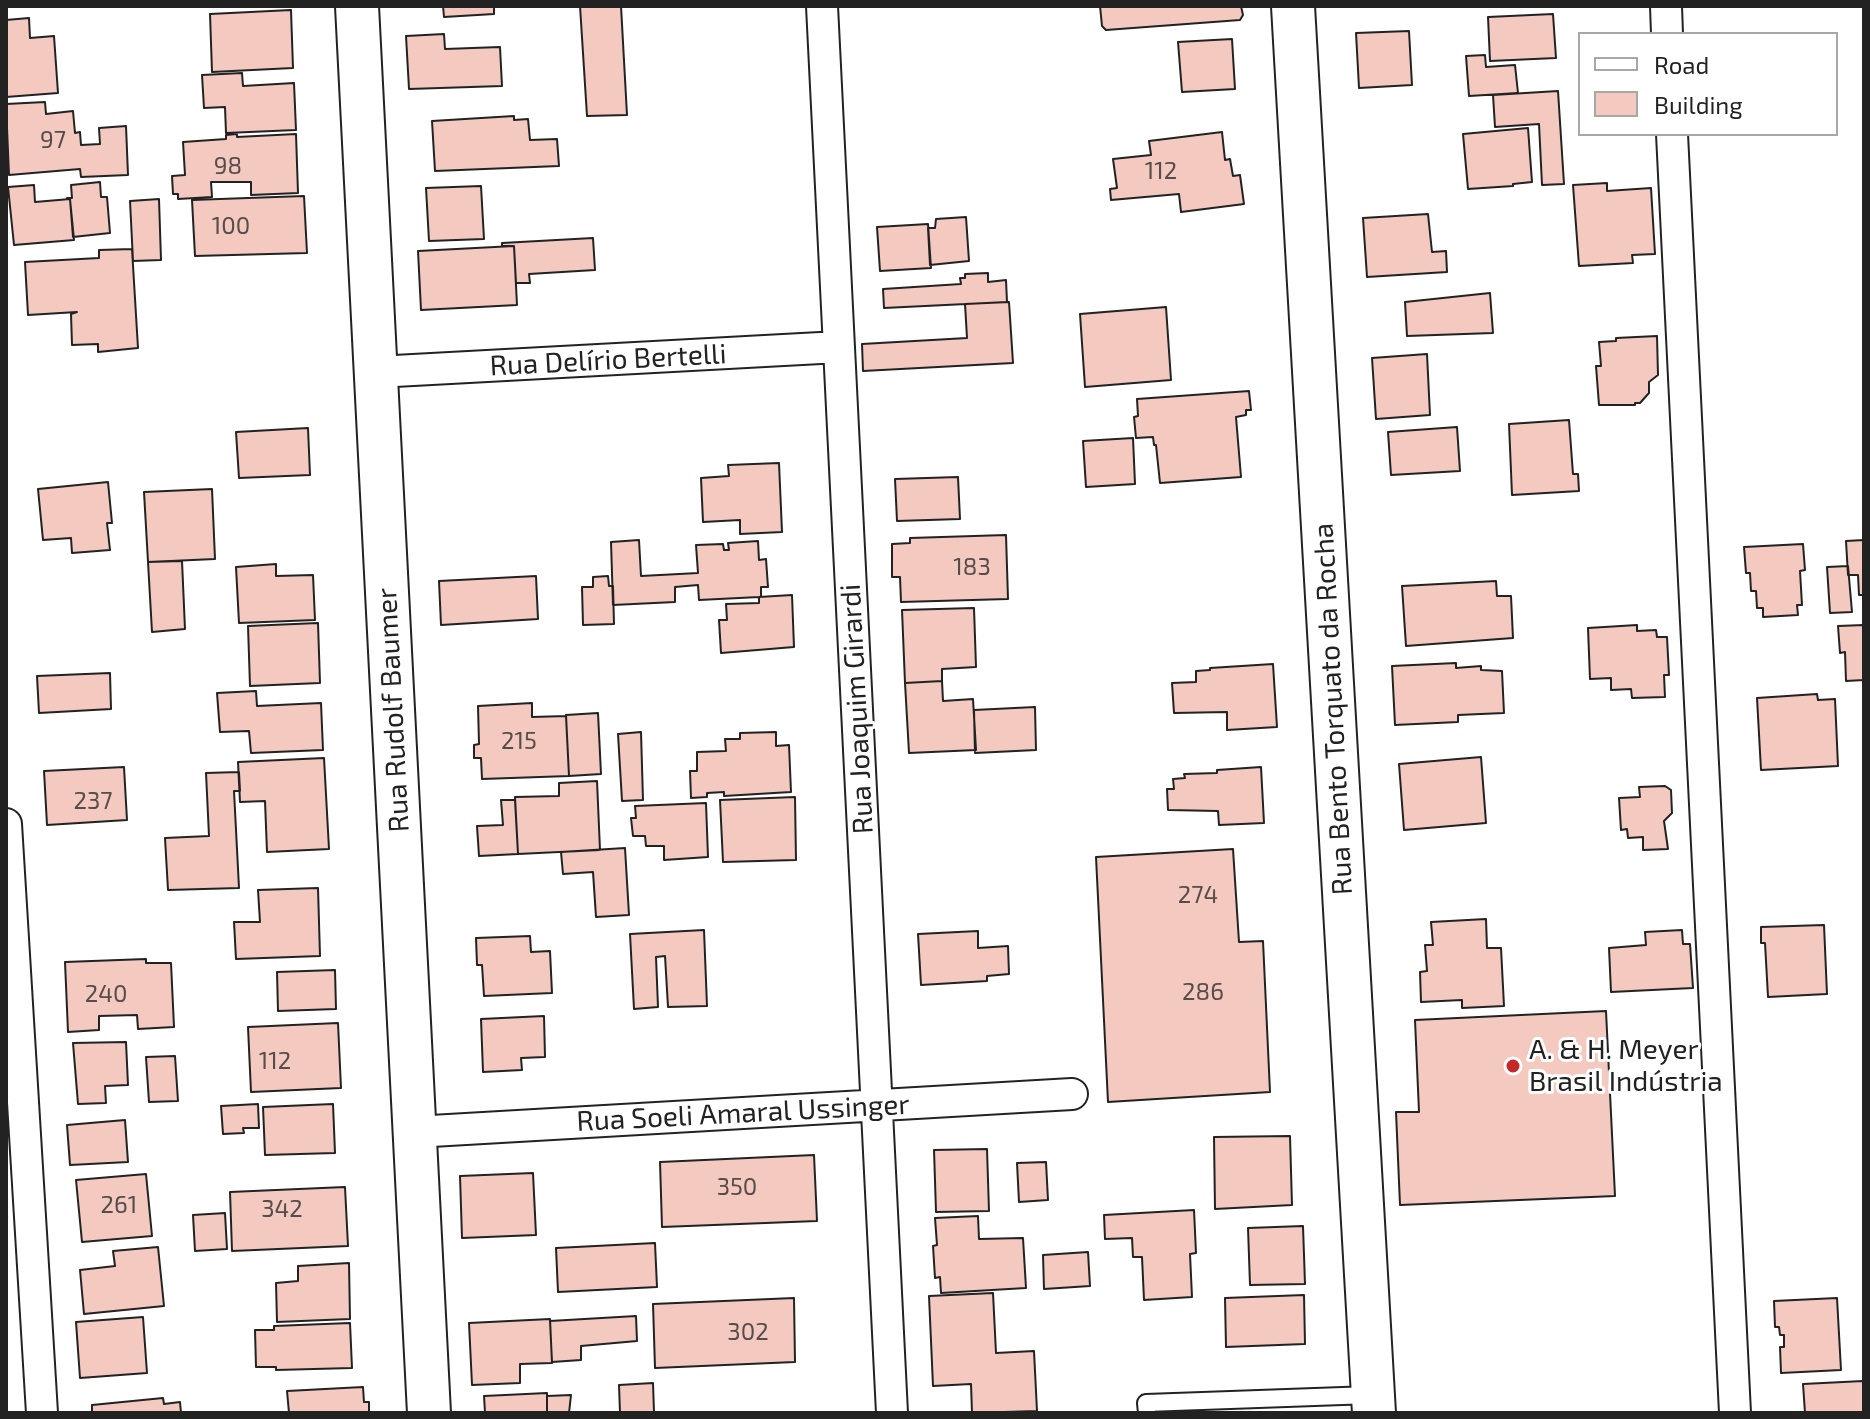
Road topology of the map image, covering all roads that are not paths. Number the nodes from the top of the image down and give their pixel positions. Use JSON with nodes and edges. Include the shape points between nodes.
{"nodes":[{"id":1,"x":357,"y":6,"type":"edge"},
{"id":2,"x":822,"y":6,"type":"edge"},
{"id":3,"x":1293,"y":6,"type":"edge"},
{"id":4,"x":1666,"y":6,"type":"edge"},
{"id":5,"x":1667,"y":32,"type":"edge"},
{"id":6,"x":1672,"y":136,"type":"edge"},
{"id":7,"x":839,"y":347,"type":"junction"},
{"id":8,"x":376,"y":372,"type":"junction"},
{"id":9,"x":6,"y":824,"type":"edge"},
{"id":10,"x":1072,"y":1094,"type":"dead end"},
{"id":11,"x":877,"y":1105,"type":"junction"},
{"id":12,"x":414,"y":1132,"type":"junction"},
{"id":13,"x":1374,"y":1404,"type":"edge"},
{"id":14,"x":42,"y":1413,"type":"edge"},
{"id":15,"x":429,"y":1413,"type":"edge"},
{"id":16,"x":892,"y":1413,"type":"edge"},
{"id":17,"x":1147,"y":1413,"type":"edge"},
{"id":18,"x":1735,"y":1413,"type":"edge"}],
"edges":[{"from":1,"to":8,"type":"street","name":"Rua Rudolf Baumer"},
{"from":2,"to":7,"type":"street","name":"Rua Joaquim Girardi"},
{"from":3,"to":13,"type":"street","name":"Rua Bento Torquato da Rocha"},
{"from":4,"to":5,"type":"street"},
{"from":6,"to":18,"type":"street"},
{"from":7,"to":8,"type":"street","name":"Rua Delírio Bertelli"},
{"from":7,"to":11,"type":"street","name":"Rua Joaquim Girardi"},
{"from":8,"to":12,"type":"street","name":"Rua Rudolf Baumer"},
{"from":9,"to":14,"type":"street"},
{"from":10,"to":11,"type":"street","name":"Rua Soeli Amaral Ussinger"},
{"from":11,"to":12,"type":"street","name":"Rua Soeli Amaral Ussinger"},
{"from":11,"to":16,"type":"street","name":"Rua Joaquim Girardi"},
{"from":12,"to":15,"type":"street","name":"Rua Rudolf Baumer"},
{"from":13,"to":17,"type":"lane","via":[[1146,1403]]}]}
